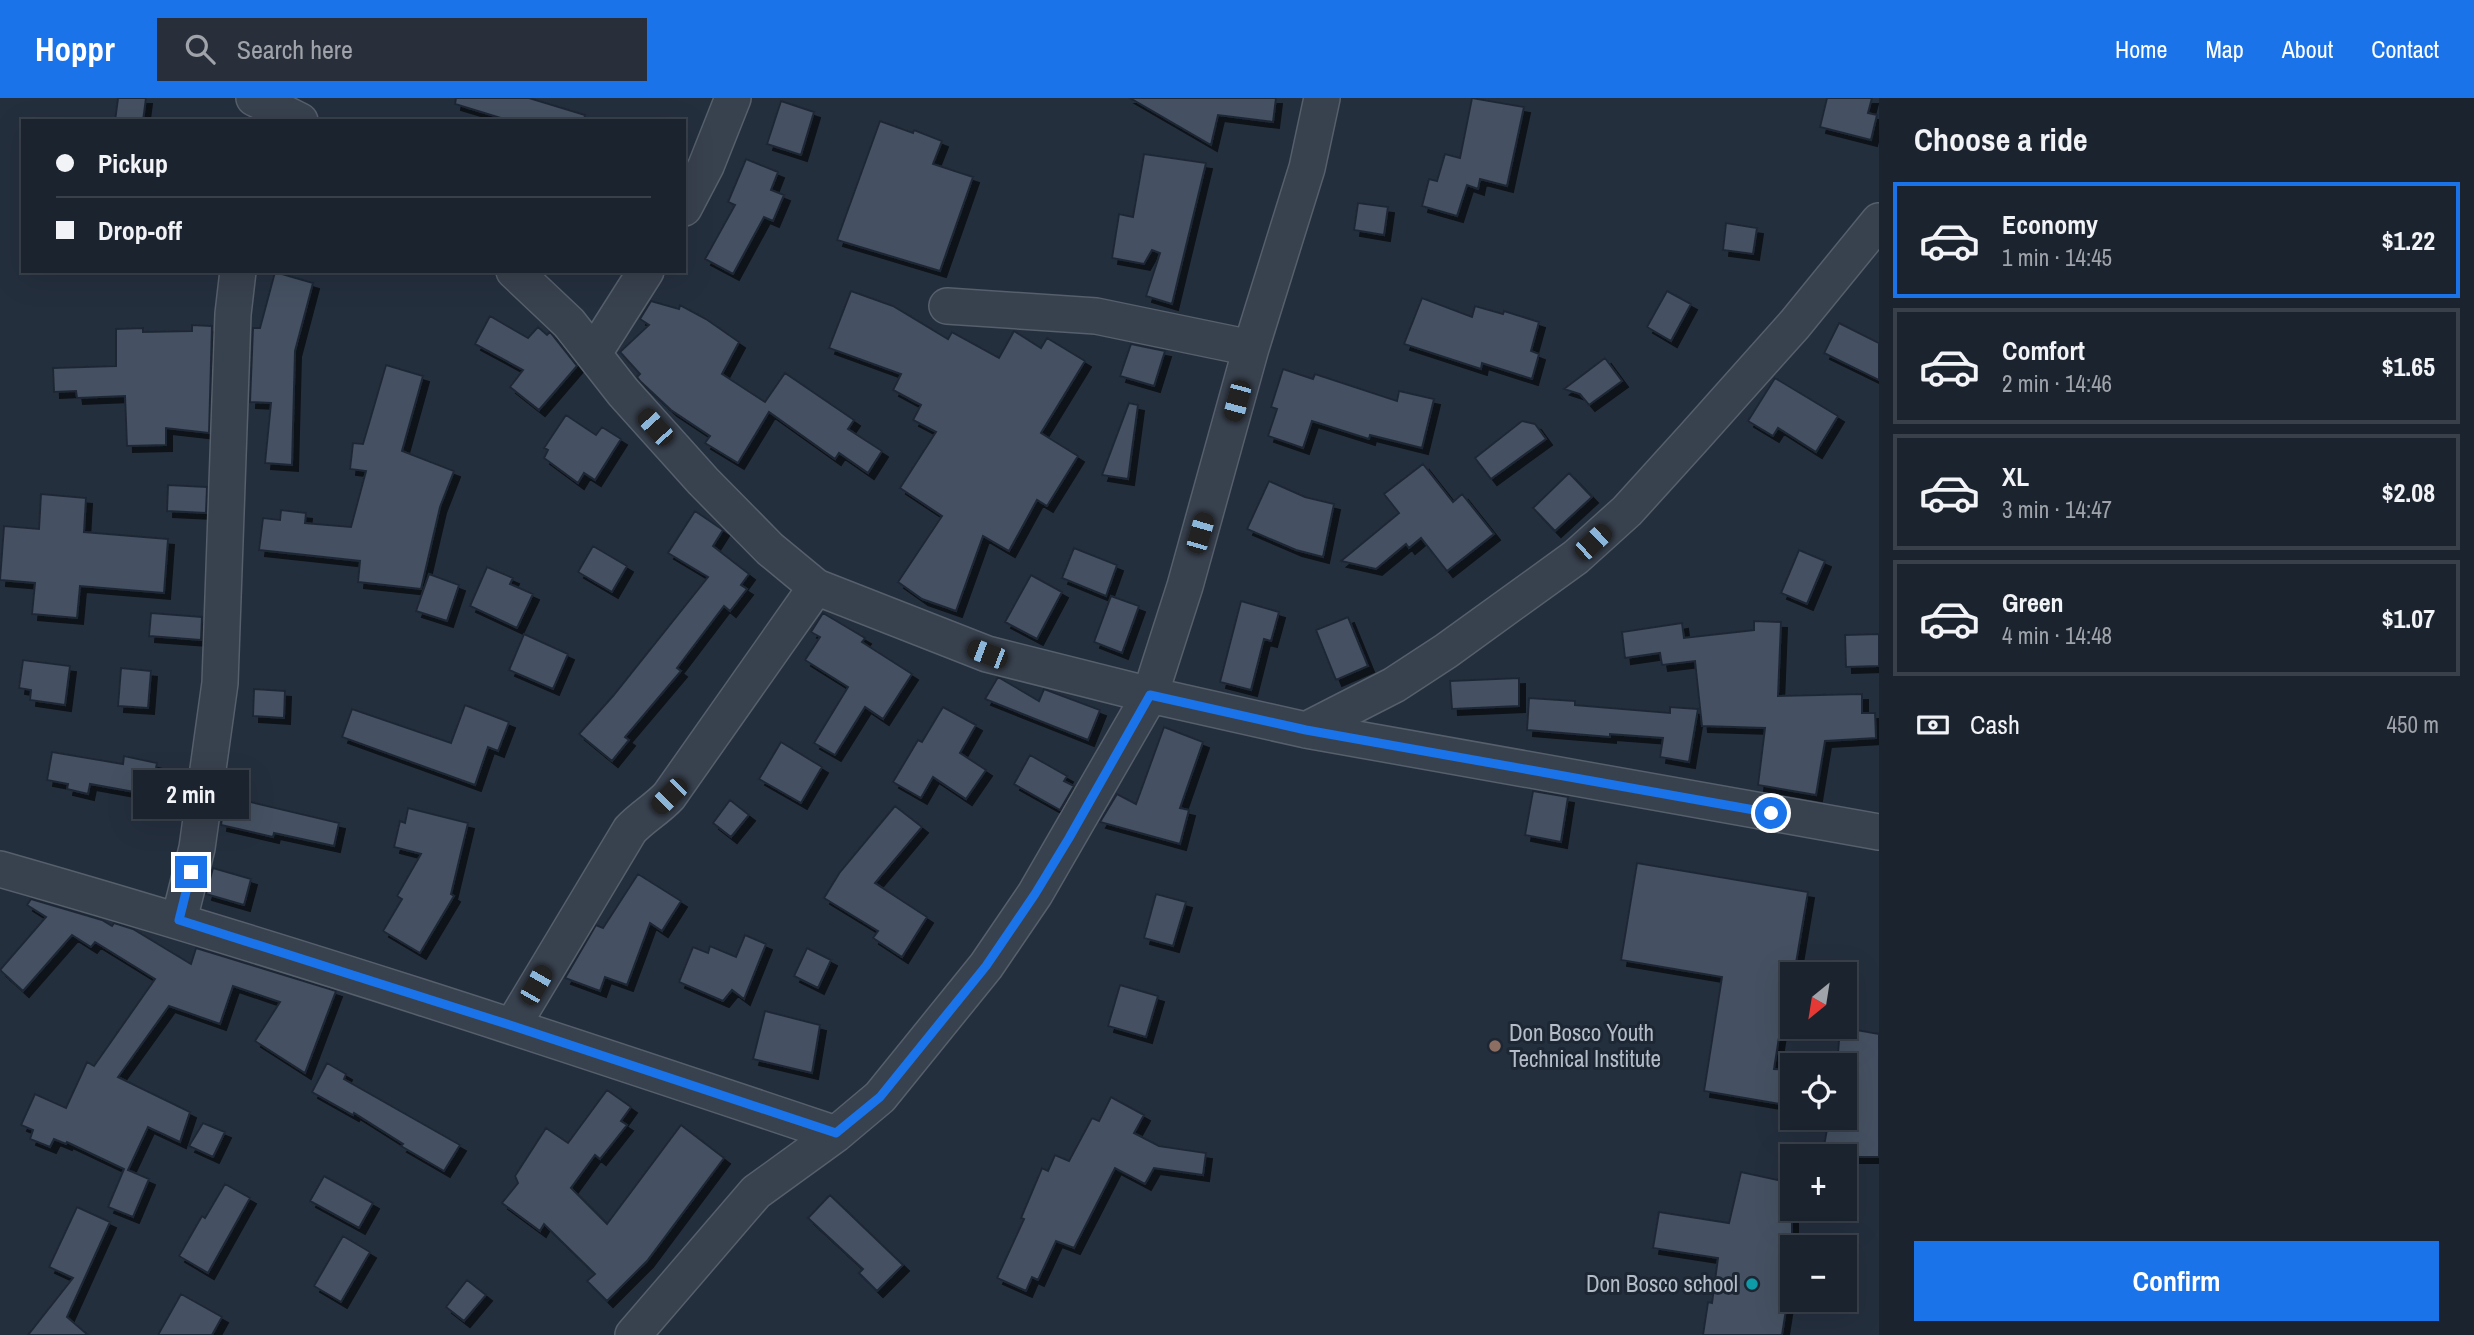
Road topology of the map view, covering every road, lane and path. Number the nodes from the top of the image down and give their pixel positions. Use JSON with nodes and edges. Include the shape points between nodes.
{"nodes":[{"id":1,"x":733,"y":98,"type":"edge"},
{"id":2,"x":1322,"y":98,"type":"edge"},
{"id":3,"x":256,"y":106,"type":"edge"},
{"id":4,"x":294,"y":119,"type":"edge"},
{"id":5,"x":686,"y":204,"type":"edge"},
{"id":6,"x":1879,"y":221,"type":"edge"},
{"id":7,"x":238,"y":273,"type":"edge"},
{"id":8,"x":516,"y":273,"type":"edge"},
{"id":9,"x":645,"y":273,"type":"edge"},
{"id":10,"x":947,"y":306,"type":"dead end"},
{"id":11,"x":1251,"y":348,"type":"junction"},
{"id":12,"x":594,"y":352,"type":"junction"},
{"id":13,"x":816,"y":587,"type":"junction"},
{"id":14,"x":1150,"y":695,"type":"junction"},
{"id":15,"x":1306,"y":730,"type":"junction"},
{"id":16,"x":1879,"y":832,"type":"edge"},
{"id":17,"x":0,"y":869,"type":"edge"},
{"id":18,"x":179,"y":920,"type":"junction"},
{"id":19,"x":513,"y":1026,"type":"junction"},
{"id":20,"x":836,"y":1133,"type":"junction"},
{"id":21,"x":633,"y":1335,"type":"edge"}],
"edges":[{"from":1,"to":5,"type":"street"},
{"from":2,"to":11,"type":"street","via":[[1307,168]]},
{"from":3,"to":4,"type":"street"},
{"from":6,"to":15,"type":"street","via":[[1723,405],[1627,511],[1576,557],[1394,685]]},
{"from":7,"to":18,"type":"street","via":[[220,683],[197,848]]},
{"from":8,"to":12,"type":"street"},
{"from":9,"to":12,"type":"street"},
{"from":10,"to":11,"type":"street","via":[[1096,316]]},
{"from":11,"to":14,"type":"street"},
{"from":12,"to":13,"type":"street","via":[[623,392],[703,481],[770,550]]},
{"from":13,"to":14,"type":"street","via":[[987,654]]},
{"from":13,"to":19,"type":"street","via":[[669,796],[630,830]]},
{"from":14,"to":15,"type":"street"},
{"from":14,"to":20,"type":"street","via":[[1074,830],[986,966],[880,1097]]},
{"from":15,"to":16,"type":"street"},
{"from":17,"to":18,"type":"street"},
{"from":18,"to":19,"type":"street"},
{"from":19,"to":20,"type":"street"},
{"from":20,"to":21,"type":"street","via":[[756,1192]]}]}
